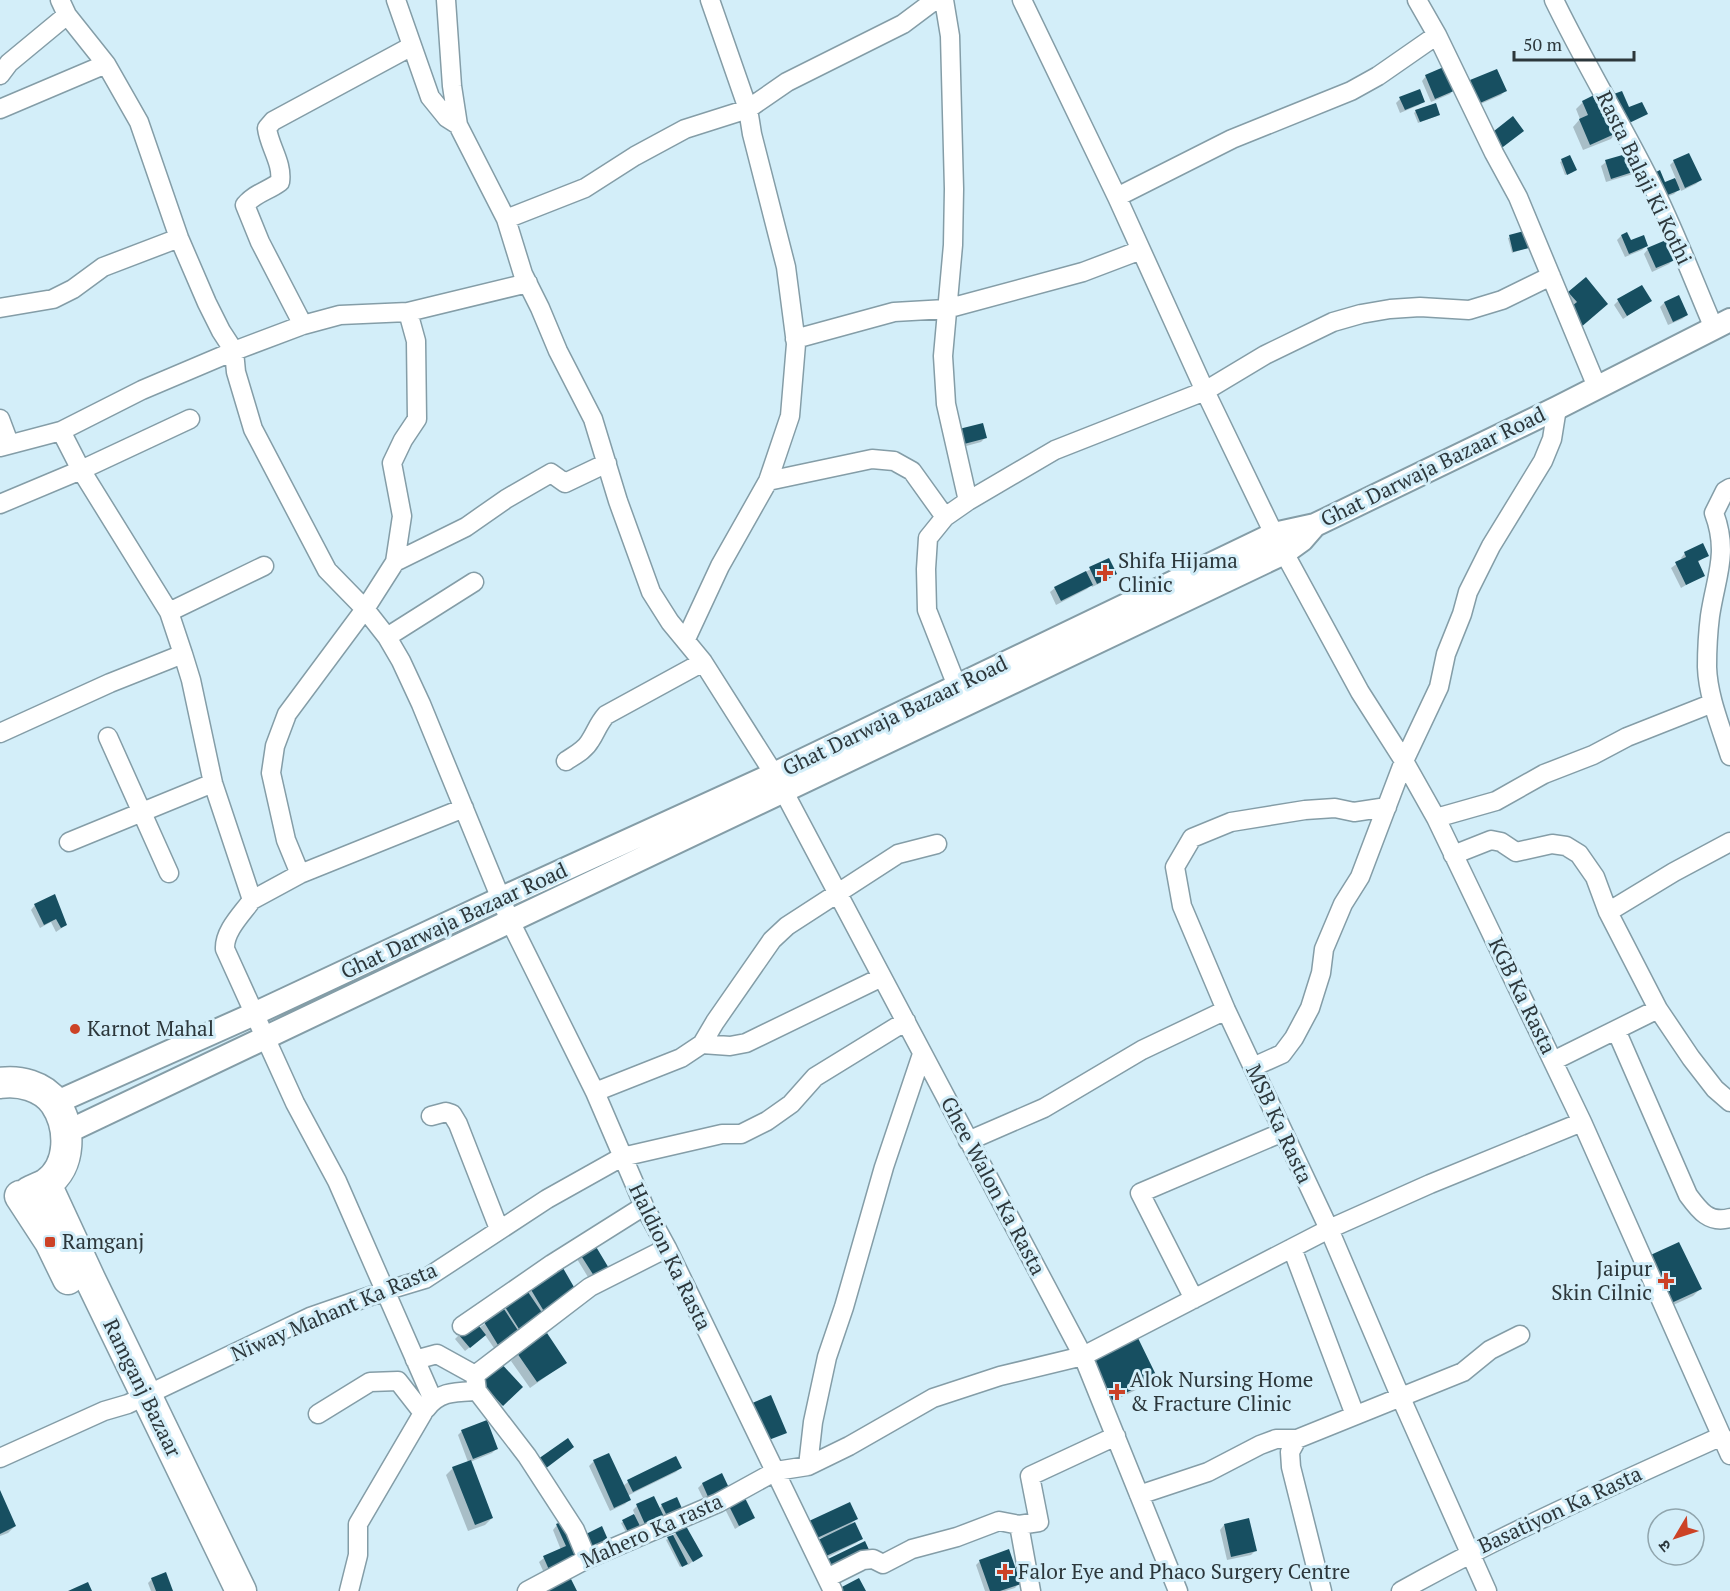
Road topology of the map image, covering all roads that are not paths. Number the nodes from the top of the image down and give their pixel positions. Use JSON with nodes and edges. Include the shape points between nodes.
{"nodes":[{"id":1,"x":396,"y":0,"type":"edge"},
{"id":2,"x":446,"y":0,"type":"edge"},
{"id":3,"x":710,"y":0,"type":"edge"},
{"id":4,"x":935,"y":0,"type":"edge"},
{"id":5,"x":944,"y":0,"type":"edge"},
{"id":6,"x":1022,"y":0,"type":"edge"},
{"id":7,"x":1417,"y":0,"type":"edge"},
{"id":8,"x":1554,"y":0,"type":"edge"},
{"id":9,"x":63,"y":7,"type":"edge"},
{"id":10,"x":1437,"y":35,"type":"junction"},
{"id":11,"x":412,"y":46,"type":"junction"},
{"id":12,"x":105,"y":64,"type":"junction"},
{"id":13,"x":0,"y":75,"type":"edge"},
{"id":14,"x":0,"y":109,"type":"edge"},
{"id":15,"x":748,"y":109,"type":"junction"},
{"id":16,"x":458,"y":125,"type":"junction"},
{"id":17,"x":1117,"y":197,"type":"junction"},
{"id":18,"x":506,"y":219,"type":"junction"},
{"id":19,"x":179,"y":238,"type":"junction"},
{"id":20,"x":1141,"y":250,"type":"junction"},
{"id":21,"x":1551,"y":276,"type":"junction"},
{"id":22,"x":528,"y":283,"type":"junction"},
{"id":23,"x":0,"y":308,"type":"edge"},
{"id":24,"x":946,"y":309,"type":"junction"},
{"id":25,"x":408,"y":312,"type":"junction"},
{"id":26,"x":1722,"y":323,"type":"edge"},
{"id":27,"x":303,"y":325,"type":"junction"},
{"id":28,"x":795,"y":339,"type":"junction"},
{"id":29,"x":234,"y":351,"type":"junction"},
{"id":30,"x":1597,"y":387,"type":"junction"},
{"id":31,"x":1205,"y":391,"type":"junction"},
{"id":32,"x":1557,"y":408,"type":"junction"},
{"id":33,"x":0,"y":419,"type":"edge"},
{"id":34,"x":190,"y":419,"type":"dead end"},
{"id":35,"x":61,"y":431,"type":"junction"},
{"id":36,"x":4,"y":445,"type":"edge"},
{"id":37,"x":607,"y":463,"type":"junction"},
{"id":38,"x":81,"y":470,"type":"junction"},
{"id":39,"x":768,"y":481,"type":"junction"},
{"id":40,"x":1730,"y":488,"type":"edge"},
{"id":41,"x":968,"y":501,"type":"junction"},
{"id":42,"x":0,"y":504,"type":"edge"},
{"id":43,"x":945,"y":517,"type":"junction"},
{"id":44,"x":1279,"y":543,"type":"junction"},
{"id":45,"x":395,"y":562,"type":"junction"},
{"id":46,"x":264,"y":566,"type":"dead end"},
{"id":47,"x":474,"y":582,"type":"dead end"},
{"id":48,"x":365,"y":609,"type":"junction"},
{"id":49,"x":169,"y":612,"type":"junction"},
{"id":50,"x":387,"y":638,"type":"junction"},
{"id":51,"x":686,"y":639,"type":"junction"},
{"id":52,"x":183,"y":654,"type":"junction"},
{"id":53,"x":703,"y":662,"type":"junction"},
{"id":54,"x":956,"y":686,"type":"junction"},
{"id":55,"x":1713,"y":703,"type":"junction"},
{"id":56,"x":965,"y":707,"type":"junction"},
{"id":57,"x":0,"y":733,"type":"edge"},
{"id":58,"x":108,"y":737,"type":"dead end"},
{"id":59,"x":1730,"y":756,"type":"edge"},
{"id":60,"x":566,"y":760,"type":"dead end"},
{"id":61,"x":1404,"y":761,"type":"junction"},
{"id":62,"x":213,"y":783,"type":"junction"},
{"id":63,"x":779,"y":783,"type":"junction"},
{"id":64,"x":1387,"y":807,"type":"junction"},
{"id":65,"x":464,"y":808,"type":"junction"},
{"id":66,"x":141,"y":813,"type":"junction"},
{"id":67,"x":1436,"y":818,"type":"junction"},
{"id":68,"x":69,"y":842,"type":"dead end"},
{"id":69,"x":1730,"y":842,"type":"edge"},
{"id":70,"x":937,"y":844,"type":"dead end"},
{"id":71,"x":1453,"y":855,"type":"junction"},
{"id":72,"x":169,"y":873,"type":"dead end"},
{"id":73,"x":300,"y":874,"type":"junction"},
{"id":74,"x":838,"y":893,"type":"junction"},
{"id":75,"x":502,"y":898,"type":"junction"},
{"id":76,"x":252,"y":900,"type":"junction"},
{"id":77,"x":1608,"y":912,"type":"junction"},
{"id":78,"x":510,"y":921,"type":"junction"},
{"id":79,"x":882,"y":977,"type":"junction"},
{"id":80,"x":1658,"y":1009,"type":"junction"},
{"id":81,"x":1226,"y":1010,"type":"junction"},
{"id":82,"x":254,"y":1014,"type":"junction"},
{"id":83,"x":906,"y":1021,"type":"junction"},
{"id":84,"x":1616,"y":1030,"type":"junction"},
{"id":85,"x":264,"y":1037,"type":"junction"},
{"id":86,"x":702,"y":1044,"type":"junction"},
{"id":87,"x":922,"y":1054,"type":"junction"},
{"id":88,"x":1552,"y":1061,"type":"junction"},
{"id":89,"x":1252,"y":1067,"type":"junction"},
{"id":90,"x":4,"y":1076,"type":"edge"},
{"id":91,"x":596,"y":1092,"type":"junction"},
{"id":92,"x":1730,"y":1102,"type":"edge"},
{"id":93,"x":55,"y":1103,"type":"junction"},
{"id":94,"x":431,"y":1116,"type":"dead end"},
{"id":95,"x":1582,"y":1122,"type":"junction"},
{"id":96,"x":67,"y":1132,"type":"junction"},
{"id":97,"x":1283,"y":1132,"type":"junction"},
{"id":98,"x":968,"y":1141,"type":"junction"},
{"id":99,"x":622,"y":1157,"type":"junction"},
{"id":100,"x":22,"y":1192,"type":"edge"},
{"id":101,"x":644,"y":1206,"type":"junction"},
{"id":102,"x":1730,"y":1218,"type":"edge"},
{"id":103,"x":499,"y":1229,"type":"junction"},
{"id":104,"x":1329,"y":1229,"type":"junction"},
{"id":105,"x":667,"y":1248,"type":"junction"},
{"id":106,"x":1292,"y":1248,"type":"junction"},
{"id":107,"x":385,"y":1291,"type":"junction"},
{"id":108,"x":1194,"y":1299,"type":"junction"},
{"id":109,"x":462,"y":1326,"type":"dead end"},
{"id":110,"x":1520,"y":1335,"type":"dead end"},
{"id":111,"x":1083,"y":1356,"type":"junction"},
{"id":112,"x":415,"y":1360,"type":"junction"},
{"id":113,"x":476,"y":1383,"type":"junction"},
{"id":114,"x":1401,"y":1398,"type":"junction"},
{"id":115,"x":137,"y":1400,"type":"junction"},
{"id":116,"x":428,"y":1407,"type":"junction"},
{"id":117,"x":318,"y":1414,"type":"dead end"},
{"id":118,"x":1355,"y":1415,"type":"junction"},
{"id":119,"x":1116,"y":1436,"type":"junction"},
{"id":120,"x":1722,"y":1436,"type":"junction"},
{"id":121,"x":1297,"y":1439,"type":"junction"},
{"id":122,"x":1730,"y":1455,"type":"edge"},
{"id":123,"x":0,"y":1458,"type":"edge"},
{"id":124,"x":808,"y":1466,"type":"junction"},
{"id":125,"x":776,"y":1471,"type":"junction"},
{"id":126,"x":1139,"y":1495,"type":"junction"},
{"id":127,"x":1019,"y":1525,"type":"junction"},
{"id":128,"x":1470,"y":1553,"type":"junction"},
{"id":129,"x":587,"y":1559,"type":"junction"},
{"id":130,"x":830,"y":1585,"type":"edge"},
{"id":131,"x":219,"y":1591,"type":"edge"},
{"id":132,"x":241,"y":1591,"type":"edge"},
{"id":133,"x":349,"y":1591,"type":"edge"},
{"id":134,"x":527,"y":1591,"type":"edge"},
{"id":135,"x":1031,"y":1591,"type":"edge"},
{"id":136,"x":1178,"y":1591,"type":"edge"},
{"id":137,"x":1323,"y":1591,"type":"edge"},
{"id":138,"x":1401,"y":1591,"type":"edge"},
{"id":139,"x":1486,"y":1591,"type":"edge"}],
"edges":[{"from":1,"to":11,"type":"street"},
{"from":2,"to":16,"type":"street"},
{"from":3,"to":15,"type":"street"},
{"from":4,"to":15,"type":"street","via":[[903,24],[787,82]]},
{"from":5,"to":24,"type":"street","via":[[950,36],[954,140],[953,244]]},
{"from":6,"to":17,"type":"street","name":"KGB Ka Rasta"},
{"from":7,"to":10,"type":"street"},
{"from":8,"to":26,"type":"street","name":"Rasta Balaji Ki Kothi"},
{"from":9,"to":12,"type":"street"},
{"from":9,"to":13,"type":"street"},
{"from":10,"to":17,"type":"street","via":[[1350,91],[1232,139]]},
{"from":10,"to":21,"type":"street","via":[[1518,197]]},
{"from":11,"to":16,"type":"street","via":[[430,97]]},
{"from":11,"to":27,"type":"street","via":[[273,121],[267,128],[280,182],[253,195],[245,205]]},
{"from":12,"to":14,"type":"street"},
{"from":12,"to":19,"type":"street","via":[[139,122]]},
{"from":15,"to":18,"type":"street","via":[[685,129],[585,188]]},
{"from":15,"to":28,"type":"street","via":[[786,267]]},
{"from":16,"to":18,"type":"street","name":"Ghee Walon Ka Rasta"},
{"from":17,"to":20,"type":"street","name":"KGB Ka Rasta"},
{"from":18,"to":22,"type":"street","name":"Ghee Walon Ka Rasta"},
{"from":19,"to":23,"type":"street","via":[[104,267],[53,299]]},
{"from":19,"to":29,"type":"street","via":[[207,303]]},
{"from":20,"to":24,"type":"street","via":[[1083,272]]},
{"from":20,"to":31,"type":"street","name":"KGB Ka Rasta"},
{"from":21,"to":30,"type":"street"},
{"from":21,"to":31,"type":"street","via":[[1502,300],[1469,310],[1390,309],[1333,322],[1265,355]]},
{"from":22,"to":25,"type":"street"},
{"from":22,"to":37,"type":"street","name":"Ghee Walon Ka Rasta","via":[[593,418]]},
{"from":24,"to":28,"type":"street","via":[[894,312]]},
{"from":24,"to":41,"type":"street","via":[[942,356],[946,404]]},
{"from":25,"to":27,"type":"street","via":[[340,315]]},
{"from":25,"to":45,"type":"street","via":[[416,341],[417,419],[392,463],[402,516]]},
{"from":26,"to":30,"type":"street","name":"Ghat Darwaja Bazaar Road"},
{"from":27,"to":29,"type":"street"},
{"from":28,"to":39,"type":"street","via":[[790,416]]},
{"from":29,"to":35,"type":"street","via":[[142,390]]},
{"from":29,"to":48,"type":"street","name":"Haldion Ka Rasta","via":[[236,372],[253,429],[327,570]]},
{"from":30,"to":32,"type":"street","name":"Ghat Darwaja Bazaar Road"},
{"from":31,"to":41,"type":"street","via":[[1055,450]]},
{"from":31,"to":44,"type":"street","name":"KGB Ka Rasta"},
{"from":32,"to":44,"type":"street","name":"Ghat Darwaja Bazaar Road"},
{"from":32,"to":61,"type":"street","via":[[1552,439],[1543,461],[1468,592],[1439,687]]},
{"from":33,"to":36,"type":"street"},
{"from":34,"to":38,"type":"street"},
{"from":35,"to":36,"type":"street"},
{"from":35,"to":38,"type":"street"},
{"from":37,"to":45,"type":"street","via":[[565,483],[551,474],[466,527]]},
{"from":37,"to":51,"type":"street","name":"Ghee Walon Ka Rasta","via":[[651,592]]},
{"from":38,"to":42,"type":"street"},
{"from":38,"to":49,"type":"street"},
{"from":39,"to":43,"type":"street","via":[[872,459],[894,461],[912,471]]},
{"from":39,"to":51,"type":"street","via":[[720,566]]},
{"from":40,"to":55,"type":"street","via":[[1714,513],[1721,532],[1721,566],[1710,617],[1707,668]]},
{"from":41,"to":43,"type":"street"},
{"from":43,"to":54,"type":"street","via":[[928,538],[927,610]]},
{"from":44,"to":54,"type":"street","name":"Ghat Darwaja Bazaar Road"},
{"from":44,"to":56,"type":"street"},
{"from":44,"to":61,"type":"street","name":"KGB Ka Rasta","via":[[1360,692]]},
{"from":45,"to":48,"type":"street"},
{"from":46,"to":49,"type":"street"},
{"from":47,"to":50,"type":"street"},
{"from":48,"to":50,"type":"street","name":"Haldion Ka Rasta"},
{"from":48,"to":73,"type":"street","via":[[287,714],[275,746],[273,784],[286,840]]},
{"from":49,"to":52,"type":"street"},
{"from":50,"to":65,"type":"street","name":"Haldion Ka Rasta","via":[[421,704]]},
{"from":51,"to":53,"type":"street","name":"Ghee Walon Ka Rasta"},
{"from":52,"to":57,"type":"street"},
{"from":52,"to":62,"type":"street"},
{"from":53,"to":60,"type":"street","via":[[606,715],[584,749]]},
{"from":53,"to":63,"type":"street","name":"Ghee Walon Ka Rasta"},
{"from":54,"to":56,"type":"street"},
{"from":54,"to":63,"type":"street","name":"Ghat Darwaja Bazaar Road"},
{"from":55,"to":59,"type":"street"},
{"from":55,"to":67,"type":"street","via":[[1544,774],[1496,801]]},
{"from":56,"to":63,"type":"street"},
{"from":58,"to":66,"type":"street"},
{"from":61,"to":64,"type":"street"},
{"from":61,"to":67,"type":"street","name":"KGB Ka Rasta"},
{"from":62,"to":66,"type":"street"},
{"from":62,"to":76,"type":"street"},
{"from":63,"to":74,"type":"street","name":"Ghee Walon Ka Rasta"},
{"from":63,"to":75,"type":"street","name":"Ghat Darwaja Bazaar Road"},
{"from":63,"to":78,"type":"street"},
{"from":64,"to":81,"type":"street","name":"MSB Ka Rasta","via":[[1354,812],[1335,808],[1305,810],[1231,822],[1192,838],[1175,867],[1178,887],[1182,906]]},
{"from":64,"to":89,"type":"street","via":[[1360,877],[1343,904],[1324,949],[1322,973],[1310,1008],[1282,1054]]},
{"from":65,"to":73,"type":"street"},
{"from":65,"to":75,"type":"street","name":"Haldion Ka Rasta"},
{"from":66,"to":68,"type":"street"},
{"from":66,"to":72,"type":"street"},
{"from":67,"to":71,"type":"street","name":"KGB Ka Rasta"},
{"from":69,"to":77,"type":"street"},
{"from":70,"to":74,"type":"street","via":[[898,854]]},
{"from":71,"to":77,"type":"street","via":[[1491,840],[1516,852],[1552,844],[1566,846],[1579,854],[1595,877]]},
{"from":71,"to":88,"type":"street","name":"KGB Ka Rasta"},
{"from":73,"to":76,"type":"street"},
{"from":74,"to":79,"type":"street","name":"Ghee Walon Ka Rasta"},
{"from":74,"to":86,"type":"street","via":[[772,940]]},
{"from":75,"to":78,"type":"street","name":"Haldion Ka Rasta"},
{"from":75,"to":82,"type":"street","name":"Ghat Darwaja Bazaar Road"},
{"from":76,"to":82,"type":"street","via":[[225,941],[225,949]]},
{"from":77,"to":80,"type":"street"},
{"from":78,"to":85,"type":"street"},
{"from":78,"to":91,"type":"street","name":"Haldion Ka Rasta"},
{"from":79,"to":83,"type":"street","name":"Ghee Walon Ka Rasta"},
{"from":79,"to":86,"type":"street","via":[[746,1043]]},
{"from":80,"to":84,"type":"street"},
{"from":80,"to":92,"type":"street","via":[[1715,1089]]},
{"from":81,"to":89,"type":"street","name":"MSB Ka Rasta"},
{"from":81,"to":98,"type":"street","via":[[1142,1050],[1044,1108]]},
{"from":82,"to":85,"type":"street"},
{"from":82,"to":93,"type":"street","name":"Ghat Darwaja Bazaar Road"},
{"from":83,"to":87,"type":"street","name":"Ghee Walon Ka Rasta"},
{"from":83,"to":99,"type":"street","name":"Niway Mahant Ka Rasta","via":[[815,1077],[791,1104],[741,1134],[722,1134]]},
{"from":84,"to":88,"type":"street"},
{"from":84,"to":102,"type":"street","via":[[1688,1195],[1706,1216]]},
{"from":85,"to":96,"type":"street"},
{"from":85,"to":107,"type":"street","via":[[337,1181]]},
{"from":86,"to":91,"type":"street","via":[[681,1058]]},
{"from":87,"to":98,"type":"street","name":"Ghee Walon Ka Rasta"},
{"from":87,"to":124,"type":"street","via":[[827,1357]]},
{"from":88,"to":95,"type":"street","name":"KGB Ka Rasta"},
{"from":89,"to":97,"type":"street","name":"MSB Ka Rasta"},
{"from":90,"to":93,"type":"main road","via":[[36,1088]]},
{"from":91,"to":99,"type":"street","name":"Haldion Ka Rasta"},
{"from":93,"to":96,"type":"main road"},
{"from":94,"to":103,"type":"street","via":[[452,1114]]},
{"from":95,"to":104,"type":"street"},
{"from":95,"to":120,"type":"street","name":"KGB Ka Rasta"},
{"from":96,"to":100,"type":"main road","via":[[67,1147],[56,1173]]},
{"from":97,"to":104,"type":"street","name":"MSB Ka Rasta"},
{"from":97,"to":108,"type":"street","via":[[1140,1192]]},
{"from":98,"to":111,"type":"street","name":"Ghee Walon Ka Rasta"},
{"from":99,"to":101,"type":"street","name":"Haldion Ka Rasta"},
{"from":99,"to":103,"type":"street","name":"Niway Mahant Ka Rasta"},
{"from":100,"to":115,"type":"main road","name":"Ramganj Bazaar"},
{"from":101,"to":105,"type":"street","name":"Haldion Ka Rasta"},
{"from":101,"to":109,"type":"street"},
{"from":103,"to":107,"type":"street","name":"Niway Mahant Ka Rasta","via":[[425,1279]]},
{"from":104,"to":106,"type":"street"},
{"from":104,"to":114,"type":"street","name":"MSB Ka Rasta"},
{"from":105,"to":113,"type":"street","via":[[590,1287]]},
{"from":105,"to":125,"type":"street","name":"Haldion Ka Rasta"},
{"from":106,"to":108,"type":"street"},
{"from":106,"to":118,"type":"street"},
{"from":107,"to":112,"type":"street"},
{"from":107,"to":115,"type":"street","name":"Niway Mahant Ka Rasta","via":[[310,1317]]},
{"from":108,"to":111,"type":"street"},
{"from":110,"to":114,"type":"street","via":[[1490,1350],[1462,1372]]},
{"from":111,"to":119,"type":"street","name":"Ghee Walon Ka Rasta"},
{"from":111,"to":124,"type":"street","via":[[1000,1376],[933,1398]]},
{"from":112,"to":113,"type":"street","via":[[438,1354]]},
{"from":112,"to":116,"type":"street"},
{"from":113,"to":116,"type":"street","via":[[450,1392]]},
{"from":113,"to":129,"type":"street","via":[[575,1530]]},
{"from":114,"to":118,"type":"street"},
{"from":114,"to":128,"type":"street","name":"MSB Ka Rasta"},
{"from":115,"to":123,"type":"street","name":"Niway Mahant Ka Rasta"},
{"from":115,"to":131,"type":"main road","name":"Ramganj Bazaar"},
{"from":115,"to":132,"type":"main road","name":"Ramganj Bazaar"},
{"from":116,"to":117,"type":"street","via":[[398,1381],[370,1382]]},
{"from":116,"to":133,"type":"street","via":[[358,1524],[358,1555]]},
{"from":118,"to":121,"type":"street"},
{"from":119,"to":126,"type":"street","name":"Ghee Walon Ka Rasta"},
{"from":119,"to":127,"type":"street","via":[[1030,1476],[1039,1522]]},
{"from":120,"to":122,"type":"street","name":"KGB Ka Rasta"},
{"from":120,"to":128,"type":"street","name":"Basatiyon Ka Rasta"},
{"from":121,"to":126,"type":"street","via":[[1276,1439],[1208,1472]]},
{"from":121,"to":137,"type":"street","via":[[1290,1452],[1291,1467]]},
{"from":124,"to":125,"type":"street"},
{"from":125,"to":129,"type":"street","name":"Mahero Ka rasta","via":[[718,1503]]},
{"from":125,"to":130,"type":"street","name":"Haldion Ka Rasta"},
{"from":126,"to":136,"type":"street","name":"Ghee Walon Ka Rasta"},
{"from":127,"to":130,"type":"street","via":[[999,1521],[912,1549],[884,1564],[873,1558],[863,1560]]},
{"from":127,"to":135,"type":"street"},
{"from":128,"to":138,"type":"street","name":"Basatiyon Ka Rasta"},
{"from":128,"to":139,"type":"street","name":"MSB Ka Rasta"},
{"from":129,"to":134,"type":"street","name":"Mahero Ka rasta"}]}
